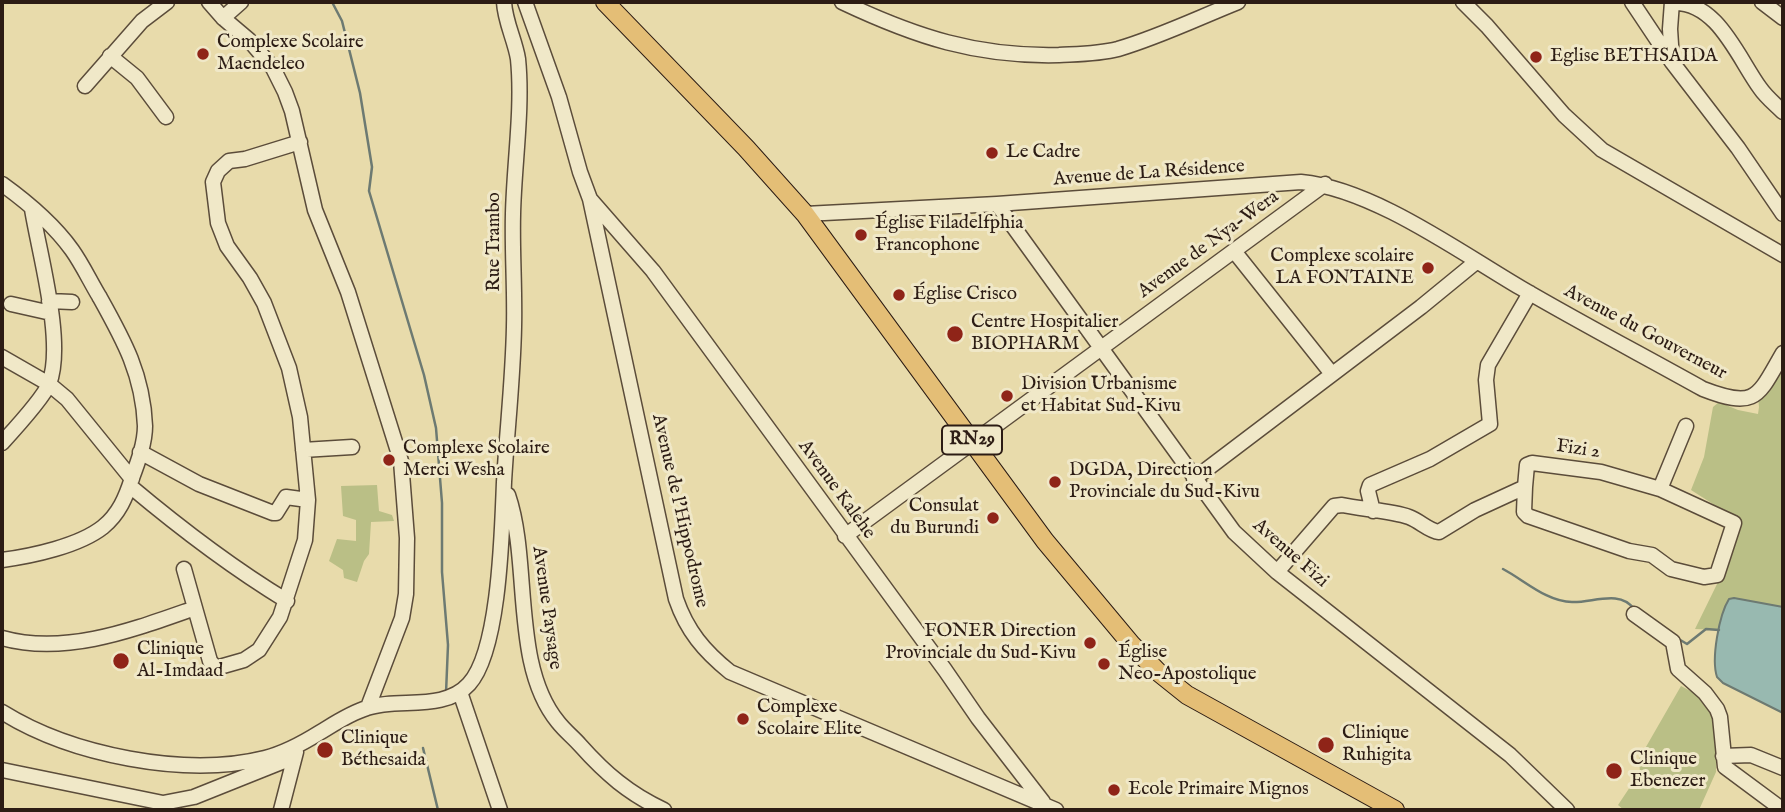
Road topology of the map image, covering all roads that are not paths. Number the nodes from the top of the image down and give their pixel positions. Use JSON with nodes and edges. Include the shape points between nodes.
{"nodes":[{"id":1,"x":167,"y":2,"type":"edge"},
{"id":2,"x":209,"y":2,"type":"edge"},
{"id":3,"x":241,"y":2,"type":"edge"},
{"id":4,"x":505,"y":2,"type":"edge"},
{"id":5,"x":525,"y":2,"type":"edge"},
{"id":6,"x":605,"y":2,"type":"edge"},
{"id":7,"x":842,"y":2,"type":"edge"},
{"id":8,"x":1238,"y":2,"type":"edge"},
{"id":9,"x":1463,"y":2,"type":"edge"},
{"id":10,"x":1632,"y":2,"type":"edge"},
{"id":11,"x":1672,"y":2,"type":"edge"},
{"id":12,"x":1762,"y":2,"type":"edge"},
{"id":13,"x":223,"y":18,"type":"junction"},
{"id":14,"x":1783,"y":18,"type":"edge"},
{"id":15,"x":110,"y":55,"type":"junction"},
{"id":16,"x":1672,"y":62,"type":"junction"},
{"id":17,"x":85,"y":86,"type":"dead end"},
{"id":18,"x":1783,"y":112,"type":"edge"},
{"id":19,"x":166,"y":117,"type":"dead end"},
{"id":20,"x":300,"y":142,"type":"junction"},
{"id":21,"x":2,"y":184,"type":"edge"},
{"id":22,"x":1325,"y":184,"type":"junction"},
{"id":23,"x":590,"y":199,"type":"junction"},
{"id":24,"x":997,"y":204,"type":"junction"},
{"id":25,"x":32,"y":209,"type":"junction"},
{"id":26,"x":805,"y":214,"type":"junction"},
{"id":27,"x":1783,"y":214,"type":"edge"},
{"id":28,"x":1234,"y":251,"type":"junction"},
{"id":29,"x":1783,"y":255,"type":"edge"},
{"id":30,"x":1476,"y":262,"type":"junction"},
{"id":31,"x":1530,"y":293,"type":"junction"},
{"id":32,"x":72,"y":302,"type":"dead end"},
{"id":33,"x":11,"y":304,"type":"dead end"},
{"id":34,"x":50,"y":307,"type":"junction"},
{"id":35,"x":1101,"y":348,"type":"junction"},
{"id":36,"x":1783,"y":353,"type":"edge"},
{"id":37,"x":2,"y":357,"type":"edge"},
{"id":38,"x":1332,"y":374,"type":"junction"},
{"id":39,"x":49,"y":384,"type":"junction"},
{"id":40,"x":1686,"y":426,"type":"dead end"},
{"id":41,"x":2,"y":443,"type":"edge"},
{"id":42,"x":975,"y":443,"type":"junction"},
{"id":43,"x":352,"y":447,"type":"dead end"},
{"id":44,"x":303,"y":450,"type":"junction"},
{"id":45,"x":140,"y":452,"type":"junction"},
{"id":46,"x":1194,"y":479,"type":"junction"},
{"id":47,"x":131,"y":483,"type":"junction"},
{"id":48,"x":504,"y":484,"type":"junction"},
{"id":49,"x":1525,"y":487,"type":"junction"},
{"id":50,"x":1660,"y":489,"type":"junction"},
{"id":51,"x":307,"y":500,"type":"junction"},
{"id":52,"x":1373,"y":511,"type":"junction"},
{"id":53,"x":845,"y":536,"type":"junction"},
{"id":54,"x":2,"y":560,"type":"edge"},
{"id":55,"x":184,"y":569,"type":"dead end"},
{"id":56,"x":1277,"y":572,"type":"junction"},
{"id":57,"x":287,"y":601,"type":"junction"},
{"id":58,"x":195,"y":608,"type":"junction"},
{"id":59,"x":1634,"y":614,"type":"dead end"},
{"id":60,"x":2,"y":638,"type":"edge"},
{"id":61,"x":460,"y":692,"type":"junction"},
{"id":62,"x":368,"y":707,"type":"junction"},
{"id":63,"x":2,"y":712,"type":"edge"},
{"id":64,"x":297,"y":751,"type":"junction"},
{"id":65,"x":1723,"y":755,"type":"junction"},
{"id":66,"x":1013,"y":764,"type":"junction"},
{"id":67,"x":1783,"y":768,"type":"edge"},
{"id":68,"x":2,"y":770,"type":"edge"},
{"id":69,"x":997,"y":785,"type":"junction"},
{"id":70,"x":1052,"y":808,"type":"edge"},
{"id":71,"x":281,"y":810,"type":"edge"},
{"id":72,"x":500,"y":810,"type":"edge"},
{"id":73,"x":664,"y":810,"type":"edge"},
{"id":74,"x":1395,"y":810,"type":"edge"},
{"id":75,"x":1567,"y":810,"type":"edge"},
{"id":76,"x":1783,"y":810,"type":"edge"}],
"edges":[{"from":1,"to":15,"type":"street"},
{"from":2,"to":13,"type":"street"},
{"from":3,"to":13,"type":"street"},
{"from":4,"to":48,"type":"street","name":"Rue Trambo","via":[[518,59],[518,114],[514,327]]},
{"from":5,"to":23,"type":"street","name":"Avenue de l'Hippodrome"},
{"from":6,"to":26,"type":"main road","number":"RN29"},
{"from":7,"to":8,"type":"street","via":[[884,22],[957,46],[1024,55],[1115,50]]},
{"from":9,"to":29,"type":"street","via":[[1564,115],[1602,150]]},
{"from":10,"to":16,"type":"street"},
{"from":11,"to":16,"type":"street"},
{"from":11,"to":18,"type":"street","via":[[1682,2],[1709,16],[1761,90]]},
{"from":12,"to":14,"type":"street"},
{"from":13,"to":20,"type":"street","via":[[273,68]]},
{"from":15,"to":17,"type":"street"},
{"from":15,"to":19,"type":"street","via":[[137,78]]},
{"from":16,"to":27,"type":"street"},
{"from":20,"to":44,"type":"street","via":[[229,161],[214,182],[218,223],[264,303],[289,368],[297,394]]},
{"from":20,"to":62,"type":"street","via":[[315,210],[348,292],[401,461],[406,594],[402,618]]},
{"from":21,"to":25,"type":"street"},
{"from":22,"to":24,"type":"street","name":"Avenue de La Résidence"},
{"from":22,"to":28,"type":"street","name":"Avenue de Nya-Wera"},
{"from":22,"to":30,"type":"street","name":"Avenue de La Résidence","via":[[1384,208]]},
{"from":23,"to":53,"type":"street","name":"Avenue Kalehe","via":[[653,271]]},
{"from":23,"to":69,"type":"street","name":"Avenue de l'Hippodrome","via":[[676,599],[688,628],[730,672]]},
{"from":24,"to":26,"type":"street","name":"Avenue de La Résidence"},
{"from":24,"to":35,"type":"street","name":"Avenue Fizi"},
{"from":25,"to":34,"type":"street"},
{"from":25,"to":45,"type":"street","via":[[72,249],[128,348],[142,399],[145,428]]},
{"from":26,"to":42,"type":"main road","number":"RN29"},
{"from":28,"to":35,"type":"street","name":"Avenue de Nya-Wera"},
{"from":28,"to":38,"type":"street"},
{"from":30,"to":31,"type":"street","name":"Avenue du Gouverneur"},
{"from":30,"to":38,"type":"street"},
{"from":31,"to":36,"type":"street","name":"Avenue du Gouverneur","via":[[1724,397],[1738,399],[1762,391]]},
{"from":31,"to":52,"type":"street","via":[[1488,365],[1490,424],[1430,459],[1370,485]]},
{"from":32,"to":34,"type":"street"},
{"from":33,"to":34,"type":"street"},
{"from":34,"to":39,"type":"street","via":[[53,348]]},
{"from":35,"to":42,"type":"street","name":"Avenue de Nya-Wera"},
{"from":35,"to":46,"type":"street","name":"Avenue Fizi"},
{"from":37,"to":39,"type":"street"},
{"from":38,"to":46,"type":"street"},
{"from":39,"to":41,"type":"street"},
{"from":39,"to":47,"type":"street","via":[[78,411]]},
{"from":40,"to":50,"type":"street"},
{"from":42,"to":53,"type":"street","name":"Avenue de Nya-Wera"},
{"from":42,"to":74,"type":"main road","number":"RN29","via":[[1045,541],[1157,671],[1216,712]]},
{"from":43,"to":44,"type":"street"},
{"from":44,"to":51,"type":"street"},
{"from":45,"to":47,"type":"street"},
{"from":45,"to":51,"type":"street","via":[[200,484],[273,513],[286,497]]},
{"from":46,"to":56,"type":"street","name":"Avenue Fizi","via":[[1234,532]]},
{"from":47,"to":54,"type":"street","via":[[116,515],[93,534],[47,551]]},
{"from":47,"to":57,"type":"street","via":[[190,536],[243,576]]},
{"from":48,"to":61,"type":"street","name":"Rue Trambo","via":[[496,599],[481,664]]},
{"from":48,"to":73,"type":"street","name":"Avenue Paysage","via":[[512,506],[532,661],[545,699],[557,721],[605,773],[628,792]]},
{"from":49,"to":50,"type":"street","name":"Fizi 2","via":[[1527,465],[1532,463],[1601,472]]},
{"from":49,"to":50,"type":"street","via":[[1524,512],[1528,516],[1652,555],[1671,569],[1714,577],[1734,523]]},
{"from":49,"to":52,"type":"street","via":[[1440,532],[1410,517]]},
{"from":51,"to":57,"type":"street","via":[[305,540]]},
{"from":52,"to":56,"type":"street","via":[[1334,506]]},
{"from":53,"to":66,"type":"street","name":"Avenue Kalehe"},
{"from":55,"to":58,"type":"street"},
{"from":56,"to":75,"type":"street","name":"Avenue Fizi","via":[[1510,755]]},
{"from":57,"to":58,"type":"street","via":[[259,650],[216,668]]},
{"from":58,"to":60,"type":"street","via":[[122,633],[39,645]]},
{"from":59,"to":65,"type":"street","via":[[1673,642],[1678,669],[1714,703]]},
{"from":61,"to":62,"type":"street","via":[[432,701]]},
{"from":61,"to":72,"type":"street"},
{"from":62,"to":64,"type":"street"},
{"from":63,"to":64,"type":"street","via":[[38,733],[80,748],[169,763],[232,763]]},
{"from":64,"to":68,"type":"street","via":[[194,797],[163,803]]},
{"from":64,"to":71,"type":"street"},
{"from":65,"to":67,"type":"street","via":[[1751,755]]},
{"from":65,"to":76,"type":"street","via":[[1725,767]]},
{"from":66,"to":69,"type":"street"},
{"from":66,"to":70,"type":"street","name":"Avenue Kalehe"},
{"from":69,"to":70,"type":"street","name":"Avenue de l'Hippodrome"}]}
